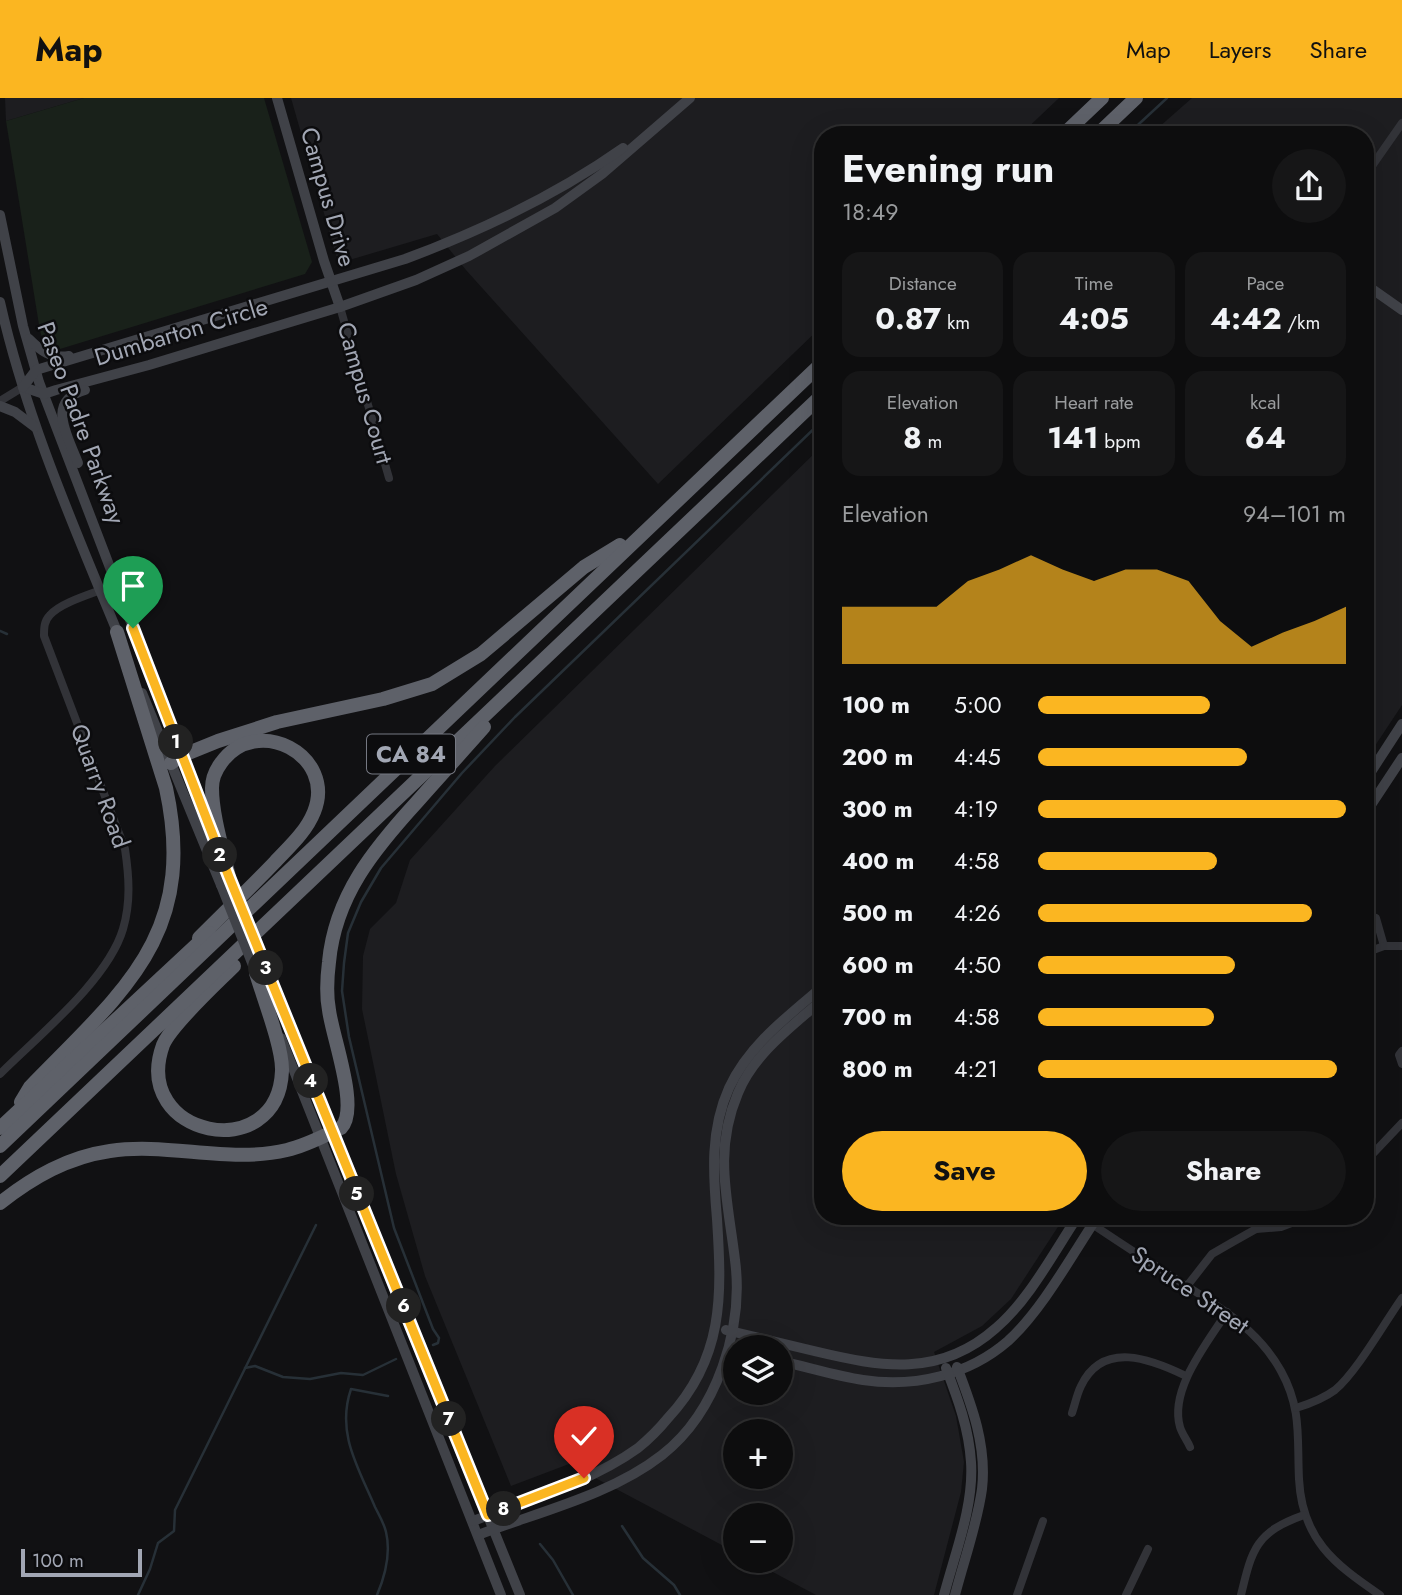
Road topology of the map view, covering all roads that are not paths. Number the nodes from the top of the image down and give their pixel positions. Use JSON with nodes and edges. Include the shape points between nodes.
{"nodes":[{"id":1,"x":277,"y":98,"type":"edge"},
{"id":2,"x":1091,"y":98,"type":"edge"},
{"id":3,"x":1102,"y":98,"type":"edge"},
{"id":4,"x":1136,"y":98,"type":"edge"},
{"id":5,"x":686,"y":101,"type":"edge"},
{"id":6,"x":1402,"y":123,"type":"edge"},
{"id":7,"x":1062,"y":126,"type":"edge"},
{"id":8,"x":1072,"y":126,"type":"edge"},
{"id":9,"x":1106,"y":126,"type":"edge"},
{"id":10,"x":1374,"y":163,"type":"edge"},
{"id":11,"x":0,"y":215,"type":"edge"},
{"id":12,"x":331,"y":282,"type":"junction"},
{"id":13,"x":1374,"y":290,"type":"edge"},
{"id":14,"x":0,"y":302,"type":"edge"},
{"id":15,"x":340,"y":307,"type":"junction"},
{"id":16,"x":1402,"y":310,"type":"edge"},
{"id":17,"x":26,"y":336,"type":"junction"},
{"id":18,"x":99,"y":350,"type":"junction"},
{"id":19,"x":814,"y":361,"type":"edge"},
{"id":20,"x":149,"y":365,"type":"junction"},
{"id":21,"x":36,"y":370,"type":"junction"},
{"id":22,"x":814,"y":371,"type":"edge"},
{"id":23,"x":23,"y":387,"type":"junction"},
{"id":24,"x":44,"y":394,"type":"junction"},
{"id":25,"x":0,"y":403,"type":"edge"},
{"id":26,"x":814,"y":403,"type":"edge"},
{"id":27,"x":36,"y":427,"type":"junction"},
{"id":28,"x":389,"y":478,"type":"dead end"},
{"id":29,"x":101,"y":541,"type":"junction"},
{"id":30,"x":620,"y":545,"type":"junction"},
{"id":31,"x":116,"y":584,"type":"junction"},
{"id":32,"x":100,"y":591,"type":"junction"},
{"id":33,"x":117,"y":632,"type":"junction"},
{"id":34,"x":568,"y":636,"type":"junction"},
{"id":35,"x":1402,"y":724,"type":"edge"},
{"id":36,"x":1402,"y":758,"type":"edge"},
{"id":37,"x":176,"y":759,"type":"junction"},
{"id":38,"x":1374,"y":766,"type":"edge"},
{"id":39,"x":1374,"y":800,"type":"edge"},
{"id":40,"x":332,"y":860,"type":"junction"},
{"id":41,"x":225,"y":881,"type":"junction"},
{"id":42,"x":1374,"y":917,"type":"edge"},
{"id":43,"x":1384,"y":946,"type":"junction"},
{"id":44,"x":1402,"y":946,"type":"edge"},
{"id":45,"x":1374,"y":948,"type":"edge"},
{"id":46,"x":260,"y":970,"type":"junction"},
{"id":47,"x":148,"y":988,"type":"junction"},
{"id":48,"x":814,"y":994,"type":"edge"},
{"id":49,"x":814,"y":1007,"type":"edge"},
{"id":50,"x":1402,"y":1051,"type":"edge"},
{"id":51,"x":1402,"y":1064,"type":"edge"},
{"id":52,"x":0,"y":1074,"type":"edge"},
{"id":53,"x":12,"y":1116,"type":"junction"},
{"id":54,"x":1402,"y":1123,"type":"edge"},
{"id":55,"x":0,"y":1128,"type":"edge"},
{"id":56,"x":327,"y":1135,"type":"junction"},
{"id":57,"x":0,"y":1146,"type":"edge"},
{"id":58,"x":1374,"y":1150,"type":"edge"},
{"id":59,"x":0,"y":1176,"type":"edge"},
{"id":60,"x":0,"y":1203,"type":"edge"},
{"id":61,"x":1073,"y":1225,"type":"edge"},
{"id":62,"x":1093,"y":1225,"type":"edge"},
{"id":63,"x":1103,"y":1225,"type":"edge"},
{"id":64,"x":1255,"y":1225,"type":"edge"},
{"id":65,"x":1286,"y":1225,"type":"edge"},
{"id":66,"x":1256,"y":1229,"type":"junction"},
{"id":67,"x":1187,"y":1286,"type":"junction"},
{"id":68,"x":1402,"y":1298,"type":"edge"},
{"id":69,"x":1227,"y":1312,"type":"junction"},
{"id":70,"x":716,"y":1328,"type":"junction"},
{"id":71,"x":732,"y":1332,"type":"junction"},
{"id":72,"x":732,"y":1335,"type":"edge"},
{"id":73,"x":712,"y":1342,"type":"junction"},
{"id":74,"x":723,"y":1345,"type":"edge"},
{"id":75,"x":948,"y":1357,"type":"junction"},
{"id":76,"x":793,"y":1364,"type":"edge"},
{"id":77,"x":723,"y":1365,"type":"edge"},
{"id":78,"x":954,"y":1373,"type":"junction"},
{"id":79,"x":1186,"y":1376,"type":"junction"},
{"id":80,"x":1296,"y":1408,"type":"junction"},
{"id":81,"x":1072,"y":1413,"type":"dead end"},
{"id":82,"x":1190,"y":1447,"type":"dead end"},
{"id":83,"x":488,"y":1515,"type":"junction"},
{"id":84,"x":1304,"y":1515,"type":"junction"},
{"id":85,"x":473,"y":1521,"type":"junction"},
{"id":86,"x":1043,"y":1521,"type":"dead end"},
{"id":87,"x":493,"y":1529,"type":"junction"},
{"id":88,"x":478,"y":1535,"type":"junction"},
{"id":89,"x":1148,"y":1549,"type":"dead end"},
{"id":90,"x":501,"y":1595,"type":"edge"},
{"id":91,"x":520,"y":1595,"type":"edge"},
{"id":92,"x":944,"y":1595,"type":"edge"},
{"id":93,"x":955,"y":1595,"type":"edge"},
{"id":94,"x":1017,"y":1595,"type":"edge"},
{"id":95,"x":1126,"y":1595,"type":"edge"},
{"id":96,"x":1241,"y":1595,"type":"edge"},
{"id":97,"x":1380,"y":1595,"type":"edge"}],
"edges":[{"from":1,"to":12,"type":"main road","name":"Campus Drive"},
{"from":2,"to":7,"type":"highway"},
{"from":3,"to":8,"type":"highway"},
{"from":4,"to":9,"type":"highway"},
{"from":5,"to":12,"type":"main road","name":"Dumbarton Circle","via":[[590,171],[500,220],[405,259]]},
{"from":5,"to":15,"type":"main road","name":"Dumbarton Circle","via":[[596,178],[510,235],[416,280]]},
{"from":6,"to":10,"type":"street"},
{"from":11,"to":17,"type":"main road","name":"Paseo Padre Parkway"},
{"from":12,"to":15,"type":"main road","name":"Campus Drive"},
{"from":12,"to":18,"type":"main road","name":"Dumbarton Circle"},
{"from":13,"to":16,"type":"main road"},
{"from":14,"to":23,"type":"main road","name":"Paseo Padre Parkway"},
{"from":15,"to":20,"type":"main road","name":"Dumbarton Circle"},
{"from":15,"to":28,"type":"street","name":"Campus Court"},
{"from":17,"to":18,"type":"main road","via":[[47,355],[58,358]]},
{"from":17,"to":21,"type":"main road","name":"Paseo Padre Parkway"},
{"from":18,"to":21,"type":"main road","name":"Dumbarton Circle"},
{"from":19,"to":30,"type":"highway","number":"CA 84"},
{"from":20,"to":24,"type":"main road","name":"Dumbarton Circle"},
{"from":20,"to":29,"type":"main road","via":[[143,373],[72,393],[61,415],[104,531]]},
{"from":21,"to":23,"type":"main road"},
{"from":21,"to":24,"type":"main road","name":"Paseo Padre Parkway"},
{"from":22,"to":57,"type":"highway","number":"CA 84"},
{"from":23,"to":24,"type":"main road"},
{"from":23,"to":25,"type":"street"},
{"from":23,"to":27,"type":"main road","name":"Paseo Padre Parkway"},
{"from":24,"to":29,"type":"main road","name":"Paseo Padre Parkway"},
{"from":25,"to":27,"type":"main road"},
{"from":26,"to":34,"type":"highway","number":"CA 84"},
{"from":27,"to":32,"type":"main road","name":"Paseo Padre Parkway"},
{"from":29,"to":31,"type":"main road","name":"Paseo Padre Parkway"},
{"from":30,"to":37,"type":"highway","via":[[584,567],[481,653],[432,684],[277,722]]},
{"from":30,"to":47,"type":"highway","number":"CA 84"},
{"from":31,"to":32,"type":"street","name":"Quarry Road"},
{"from":31,"to":37,"type":"main road","name":"Paseo Padre Parkway"},
{"from":32,"to":33,"type":"main road","name":"Paseo Padre Parkway"},
{"from":32,"to":52,"type":"street","name":"Quarry Road","via":[[49,615],[44,636],[125,849],[129,901],[123,929],[101,972]]},
{"from":33,"to":37,"type":"main road","name":"Paseo Padre Parkway"},
{"from":33,"to":53,"type":"highway","via":[[171,810],[175,850],[170,892],[157,934],[135,975],[30,1087]]},
{"from":34,"to":40,"type":"highway","number":"CA 84"},
{"from":34,"to":56,"type":"highway","via":[[380,844],[351,887],[329,958],[328,1005],[348,1105],[346,1123]]},
{"from":35,"to":38,"type":"main road"},
{"from":36,"to":39,"type":"main road"},
{"from":37,"to":41,"type":"main road","name":"Paseo Padre Parkway"},
{"from":40,"to":46,"type":"highway","via":[[165,1041],[160,1056],[162,1088],[169,1104],[196,1127],[214,1131],[250,1125],[274,1101],[282,1069]]},
{"from":40,"to":59,"type":"highway","number":"CA 84"},
{"from":41,"to":46,"type":"main road","name":"Paseo Padre Parkway","bridge":true},
{"from":41,"to":47,"type":"highway","via":[[214,773],[232,751],[245,744],[276,742],[292,747],[312,768],[317,782],[316,809],[310,823]]},
{"from":42,"to":43,"type":"street"},
{"from":43,"to":44,"type":"street"},
{"from":43,"to":45,"type":"street"},
{"from":46,"to":56,"type":"main road","name":"Paseo Padre Parkway"},
{"from":47,"to":53,"type":"highway","number":"CA 84"},
{"from":48,"to":70,"type":"main road","via":[[756,1048],[729,1088],[720,1114],[713,1167],[720,1288]]},
{"from":49,"to":71,"type":"main road","via":[[760,1058],[738,1092],[724,1140],[722,1168],[736,1261]]},
{"from":50,"to":51,"type":"street"},
{"from":53,"to":55,"type":"highway","number":"CA 84"},
{"from":54,"to":58,"type":"street"},
{"from":56,"to":60,"type":"highway","via":[[286,1151],[265,1153],[109,1151],[65,1162],[36,1176]]},
{"from":56,"to":83,"type":"main road"},
{"from":56,"to":85,"type":"main road"},
{"from":61,"to":75,"type":"main road","via":[[1017,1307],[996,1328]]},
{"from":62,"to":78,"type":"main road","via":[[1023,1325],[982,1359]]},
{"from":63,"to":67,"type":"street","name":"Spruce Street"},
{"from":64,"to":66,"type":"street"},
{"from":65,"to":66,"type":"street"},
{"from":66,"to":67,"type":"street","via":[[1212,1254]]},
{"from":67,"to":69,"type":"street","name":"Spruce Street"},
{"from":68,"to":80,"type":"street","via":[[1336,1389]]},
{"from":69,"to":79,"type":"street"},
{"from":69,"to":80,"type":"street","name":"Spruce Street","via":[[1256,1336],[1280,1369]]},
{"from":70,"to":71,"type":"main road"},
{"from":70,"to":73,"type":"main road"},
{"from":71,"to":72,"type":"main road"},
{"from":71,"to":75,"type":"main road","via":[[865,1363],[892,1365]]},
{"from":73,"to":74,"type":"main road"},
{"from":73,"to":83,"type":"main road","via":[[702,1372],[683,1402],[639,1447],[584,1478]]},
{"from":75,"to":78,"type":"main road"},
{"from":76,"to":78,"type":"main road","via":[[873,1381]]},
{"from":77,"to":87,"type":"main road","via":[[696,1419],[662,1455],[628,1478]]},
{"from":78,"to":92,"type":"main road","via":[[972,1464],[966,1511]]},
{"from":78,"to":93,"type":"main road","via":[[975,1417],[983,1464],[977,1513]]},
{"from":79,"to":81,"type":"street","via":[[1154,1360],[1121,1356],[1096,1367],[1081,1386]]},
{"from":79,"to":82,"type":"street","via":[[1179,1425]]},
{"from":80,"to":84,"type":"street","name":"Spruce Street"},
{"from":83,"to":85,"type":"main road"},
{"from":83,"to":87,"type":"main road"},
{"from":84,"to":96,"type":"street","via":[[1268,1532],[1250,1559]]},
{"from":84,"to":97,"type":"street","name":"Spruce Street","via":[[1320,1544],[1342,1569]]},
{"from":85,"to":88,"type":"main road"},
{"from":86,"to":94,"type":"street"},
{"from":87,"to":88,"type":"main road"},
{"from":87,"to":91,"type":"main road"},
{"from":88,"to":90,"type":"main road"},
{"from":89,"to":95,"type":"street"}]}
